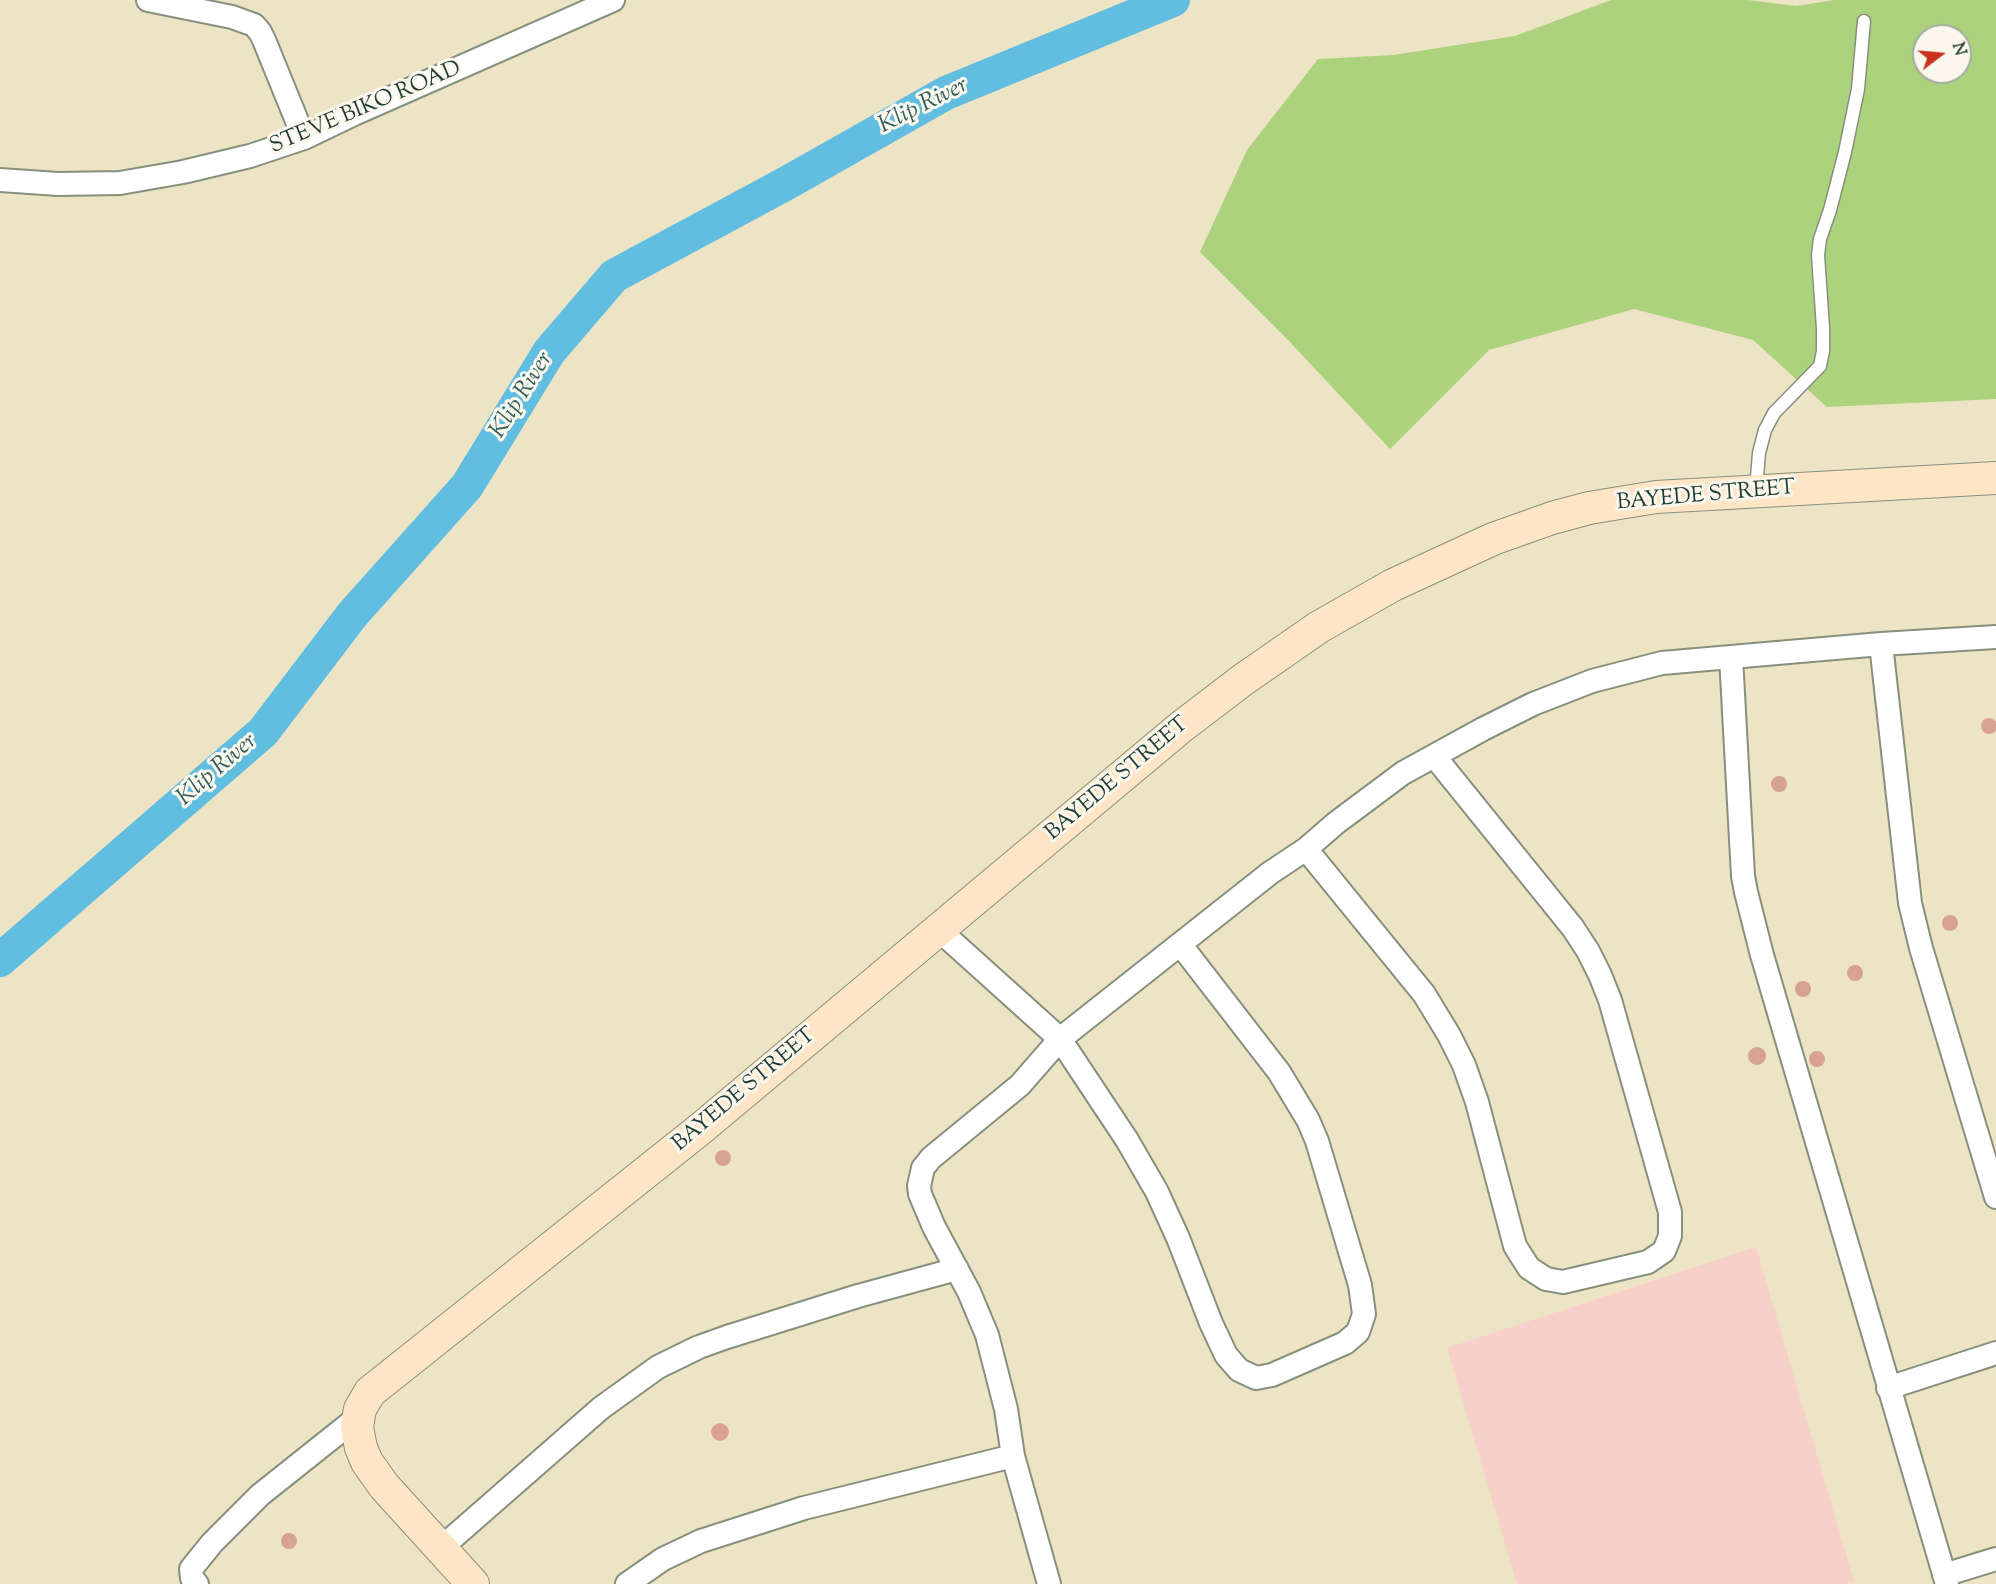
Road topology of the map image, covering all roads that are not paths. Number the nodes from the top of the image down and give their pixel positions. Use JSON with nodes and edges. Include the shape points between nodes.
{"nodes":[{"id":1,"x":148,"y":0,"type":"edge"},
{"id":2,"x":613,"y":0,"type":"edge"},
{"id":3,"x":1864,"y":21,"type":"dead end"},
{"id":4,"x":304,"y":138,"type":"junction"},
{"id":5,"x":0,"y":180,"type":"edge"},
{"id":6,"x":1996,"y":478,"type":"edge"},
{"id":7,"x":1756,"y":491,"type":"junction"},
{"id":8,"x":1996,"y":637,"type":"edge"},
{"id":9,"x":1881,"y":644,"type":"junction"},
{"id":10,"x":1731,"y":657,"type":"junction"},
{"id":11,"x":1435,"y":757,"type":"junction"},
{"id":12,"x":1306,"y":849,"type":"junction"},
{"id":13,"x":933,"y":935,"type":"junction"},
{"id":14,"x":1180,"y":944,"type":"junction"},
{"id":15,"x":1060,"y":1039,"type":"junction"},
{"id":16,"x":1996,"y":1197,"type":"edge"},
{"id":17,"x":957,"y":1269,"type":"junction"},
{"id":18,"x":1996,"y":1353,"type":"edge"},
{"id":19,"x":1888,"y":1388,"type":"junction"},
{"id":20,"x":358,"y":1417,"type":"junction"},
{"id":21,"x":1012,"y":1456,"type":"junction"},
{"id":22,"x":441,"y":1548,"type":"junction"},
{"id":23,"x":1996,"y":1559,"type":"edge"},
{"id":24,"x":1945,"y":1580,"type":"edge"},
{"id":25,"x":191,"y":1582,"type":"edge"},
{"id":26,"x":473,"y":1584,"type":"edge"},
{"id":27,"x":627,"y":1584,"type":"edge"},
{"id":28,"x":1048,"y":1584,"type":"edge"}],
"edges":[{"from":1,"to":4,"type":"street","via":[[254,25],[264,40]]},
{"from":2,"to":4,"type":"street","name":"STEVE BIKO ROAD"},
{"from":3,"to":7,"type":"lane","via":[[1858,89],[1820,239],[1820,366],[1781,406],[1765,430]]},
{"from":4,"to":5,"type":"street","name":"STEVE BIKO ROAD","via":[[250,156],[120,183]]},
{"from":6,"to":7,"type":"street","name":"BAYEDE STREET"},
{"from":7,"to":13,"type":"street","name":"BAYEDE STREET","via":[[1656,497],[1552,518],[1493,539],[1363,601],[1319,627],[1181,727]]},
{"from":8,"to":9,"type":"street"},
{"from":9,"to":10,"type":"street"},
{"from":9,"to":16,"type":"street","via":[[1910,903]]},
{"from":10,"to":11,"type":"street","via":[[1662,663],[1592,681],[1533,704]]},
{"from":10,"to":19,"type":"street","via":[[1746,892]]},
{"from":11,"to":12,"type":"street","via":[[1403,773]]},
{"from":11,"to":12,"type":"street","via":[[1573,927],[1600,975],[1670,1212],[1670,1236],[1664,1251],[1648,1262],[1563,1282],[1546,1279],[1528,1268],[1515,1245],[1478,1102],[1449,1035],[1424,994]]},
{"from":12,"to":14,"type":"street"},
{"from":13,"to":15,"type":"street"},
{"from":13,"to":20,"type":"street","name":"BAYEDE STREET","via":[[699,1130],[377,1386],[364,1401]]},
{"from":14,"to":15,"type":"street"},
{"from":14,"to":15,"type":"street","via":[[1279,1072],[1317,1141],[1360,1285],[1364,1314],[1358,1332],[1345,1343],[1272,1374],[1256,1378],[1239,1370],[1211,1323],[1157,1192]]},
{"from":15,"to":17,"type":"street","via":[[1020,1085],[923,1167],[920,1194]]},
{"from":17,"to":21,"type":"street","via":[[987,1335],[1006,1409]]},
{"from":17,"to":22,"type":"street","via":[[727,1337],[658,1367],[601,1408]]},
{"from":18,"to":19,"type":"street"},
{"from":19,"to":24,"type":"street"},
{"from":20,"to":22,"type":"street","via":[[358,1437],[368,1462],[384,1486]]},
{"from":20,"to":25,"type":"street","via":[[252,1503],[205,1550],[191,1569]]},
{"from":21,"to":27,"type":"street","via":[[804,1508],[701,1541],[663,1559]]},
{"from":21,"to":28,"type":"street"},
{"from":22,"to":26,"type":"street"},
{"from":23,"to":24,"type":"street"}]}
